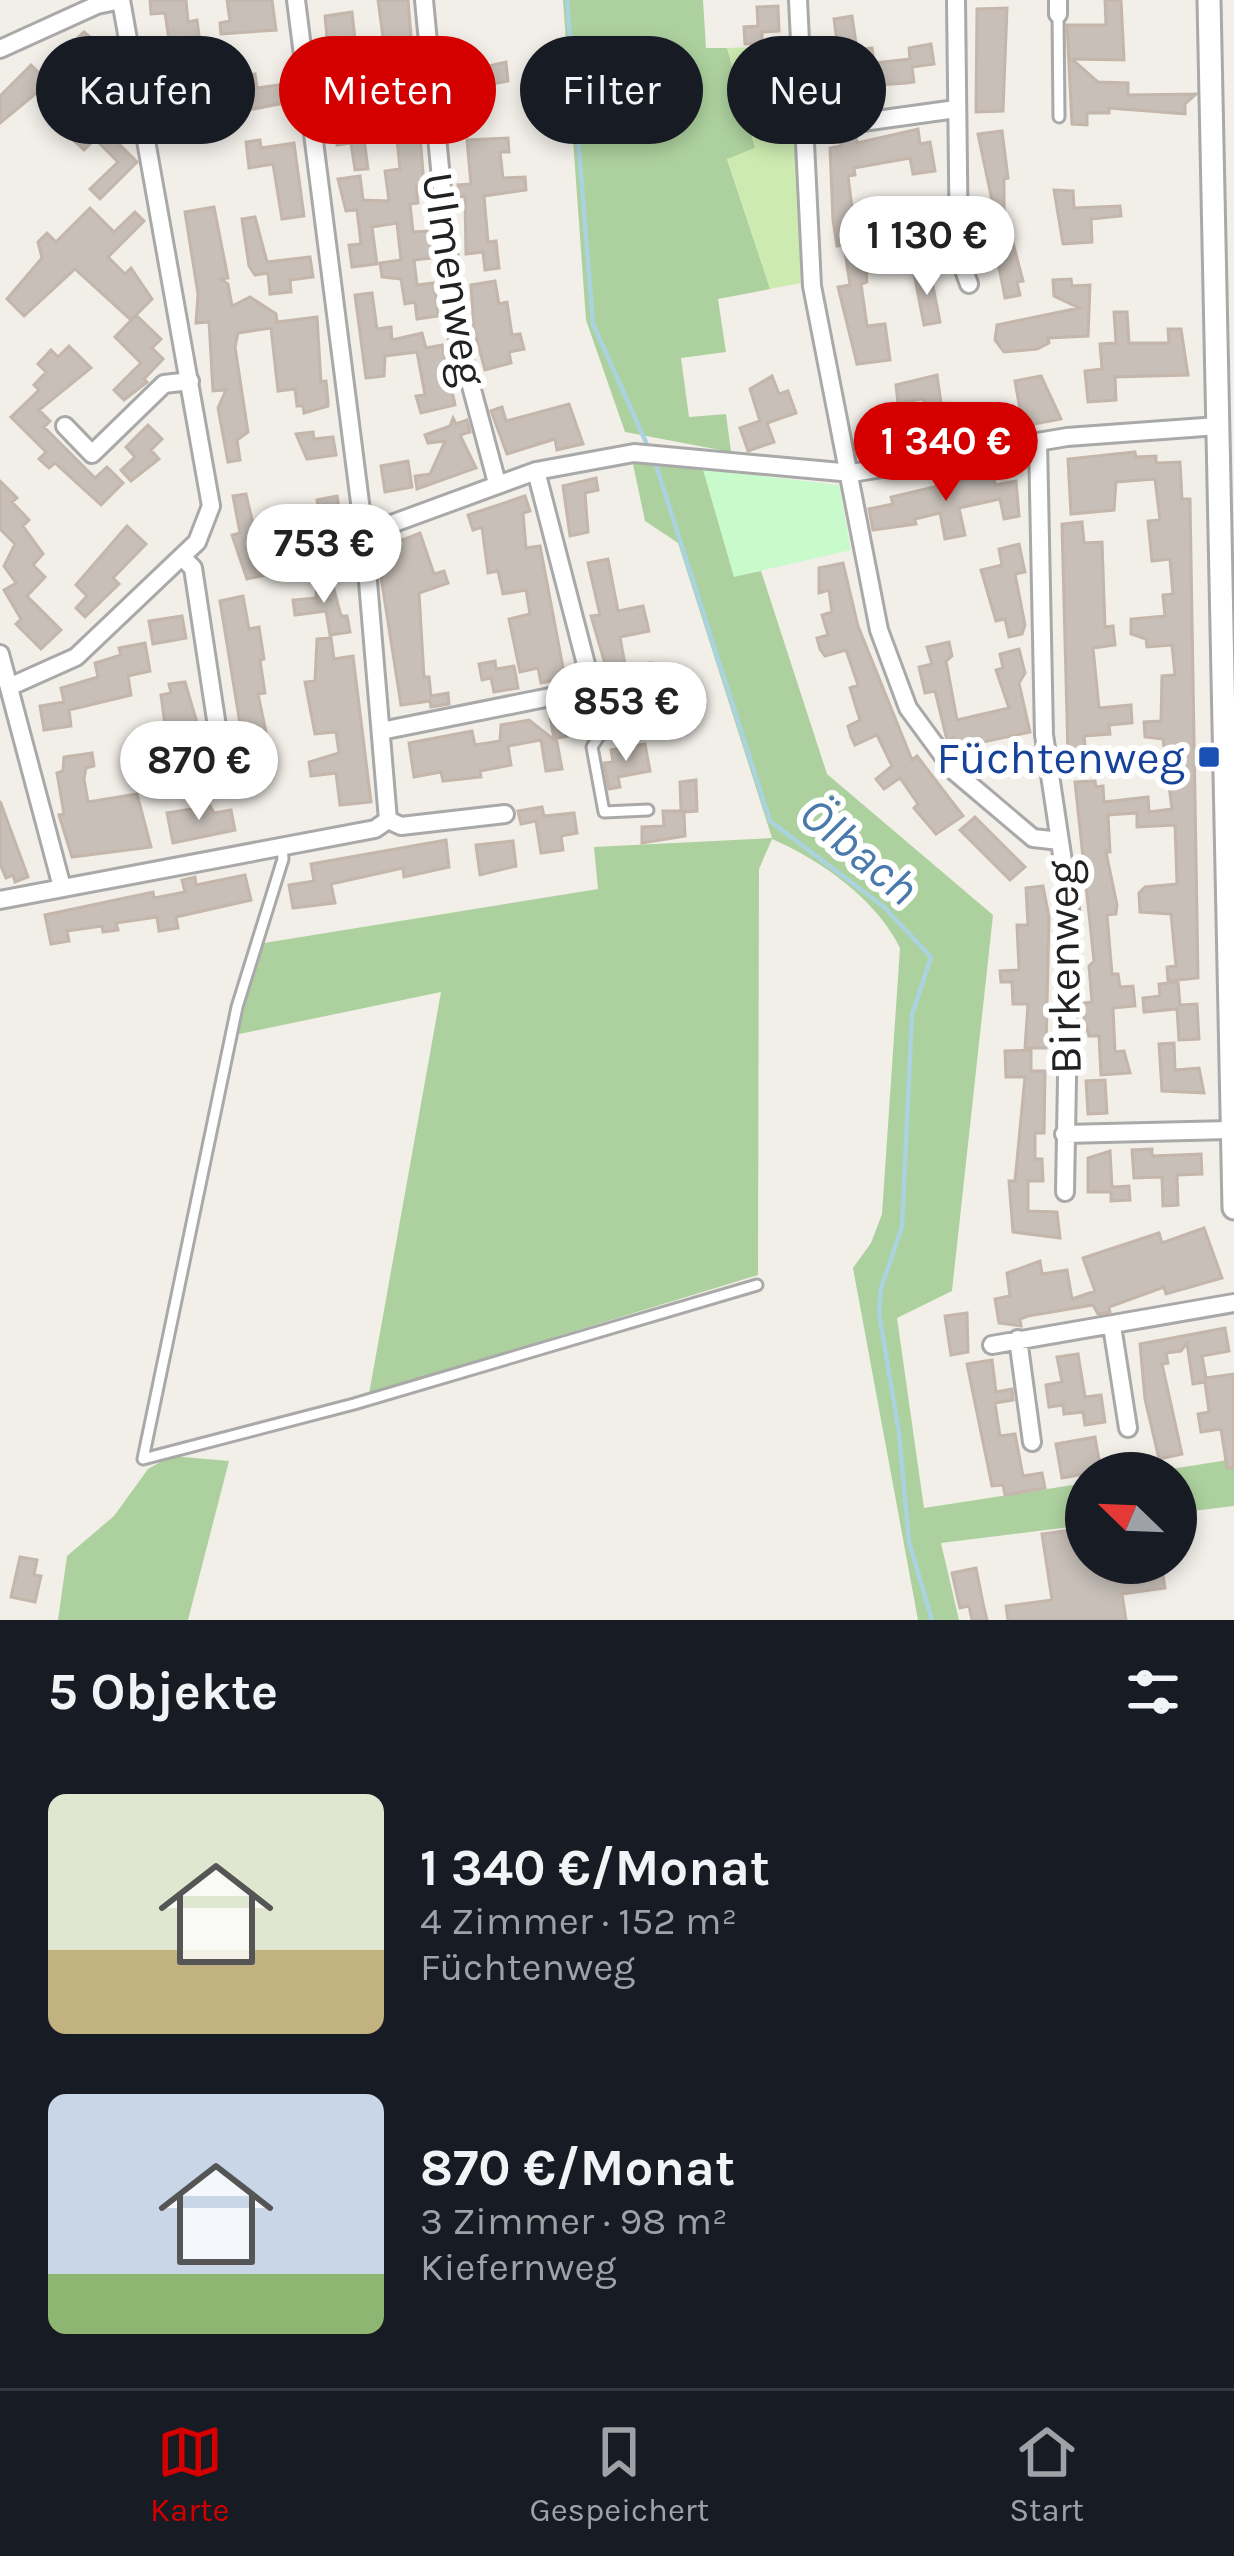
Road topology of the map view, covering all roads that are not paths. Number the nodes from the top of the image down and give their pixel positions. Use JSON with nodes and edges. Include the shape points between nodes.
{"nodes":[{"id":1,"x":121,"y":0,"type":"edge"},
{"id":2,"x":296,"y":0,"type":"edge"},
{"id":3,"x":424,"y":0,"type":"edge"},
{"id":4,"x":798,"y":0,"type":"edge"},
{"id":5,"x":956,"y":0,"type":"edge"},
{"id":6,"x":1209,"y":0,"type":"edge"},
{"id":7,"x":1058,"y":7,"type":"edge"},
{"id":8,"x":800,"y":36,"type":"edge"},
{"id":9,"x":0,"y":49,"type":"edge"},
{"id":10,"x":956,"y":109,"type":"junction"},
{"id":11,"x":1059,"y":117,"type":"dead end"},
{"id":12,"x":886,"y":119,"type":"edge"},
{"id":13,"x":806,"y":144,"type":"edge"},
{"id":14,"x":969,"y":284,"type":"dead end"},
{"id":15,"x":1224,"y":321,"type":"edge"},
{"id":16,"x":190,"y":381,"type":"junction"},
{"id":17,"x":65,"y":425,"type":"dead end"},
{"id":18,"x":1218,"y":427,"type":"junction"},
{"id":19,"x":1039,"y":442,"type":"junction"},
{"id":20,"x":536,"y":471,"type":"junction"},
{"id":21,"x":852,"y":473,"type":"junction"},
{"id":22,"x":497,"y":483,"type":"junction"},
{"id":23,"x":364,"y":534,"type":"junction"},
{"id":24,"x":183,"y":558,"type":"junction"},
{"id":25,"x":0,"y":654,"type":"edge"},
{"id":26,"x":9,"y":687,"type":"junction"},
{"id":27,"x":590,"y":689,"type":"junction"},
{"id":28,"x":603,"y":730,"type":"joint"},
{"id":29,"x":381,"y":731,"type":"junction"},
{"id":30,"x":223,"y":766,"type":"dead end"},
{"id":31,"x":648,"y":810,"type":"dead end"},
{"id":32,"x":506,"y":814,"type":"dead end"},
{"id":33,"x":388,"y":820,"type":"junction"},
{"id":34,"x":1060,"y":841,"type":"junction"},
{"id":35,"x":282,"y":845,"type":"junction"},
{"id":36,"x":62,"y":887,"type":"junction"},
{"id":37,"x":0,"y":900,"type":"edge"},
{"id":38,"x":1231,"y":1123,"type":"edge"},
{"id":39,"x":1064,"y":1134,"type":"junction"},
{"id":40,"x":1065,"y":1192,"type":"dead end"},
{"id":41,"x":1234,"y":1208,"type":"edge"},
{"id":42,"x":757,"y":1285,"type":"dead end"},
{"id":43,"x":1234,"y":1303,"type":"edge"},
{"id":44,"x":1112,"y":1326,"type":"junction"},
{"id":45,"x":1018,"y":1339,"type":"junction"},
{"id":46,"x":992,"y":1345,"type":"dead end"},
{"id":47,"x":1128,"y":1428,"type":"dead end"},
{"id":48,"x":1032,"y":1442,"type":"dead end"}],
"edges":[{"from":1,"to":9,"type":"street"},
{"from":1,"to":16,"type":"street"},
{"from":2,"to":23,"type":"street"},
{"from":3,"to":22,"type":"street","name":"Ulmenweg","via":[[455,326]]},
{"from":4,"to":8,"type":"street"},
{"from":5,"to":10,"type":"street"},
{"from":6,"to":15,"type":"street"},
{"from":7,"to":11,"type":"lane"},
{"from":10,"to":12,"type":"street"},
{"from":10,"to":14,"type":"street","via":[[959,256]]},
{"from":13,"to":21,"type":"street","via":[[812,286]]},
{"from":15,"to":18,"type":"street"},
{"from":16,"to":17,"type":"street","via":[[164,384],[92,454]]},
{"from":16,"to":24,"type":"street","via":[[211,506]]},
{"from":18,"to":19,"type":"street"},
{"from":18,"to":38,"type":"street"},
{"from":19,"to":21,"type":"street"},
{"from":19,"to":34,"type":"street","name":"Birkenweg","via":[[1044,736]]},
{"from":20,"to":21,"type":"street","via":[[666,452]]},
{"from":20,"to":22,"type":"street"},
{"from":20,"to":27,"type":"street"},
{"from":21,"to":34,"type":"street","via":[[866,577],[908,707],[955,772],[1033,838]]},
{"from":22,"to":23,"type":"street"},
{"from":23,"to":29,"type":"street"},
{"from":24,"to":26,"type":"street","via":[[76,657]]},
{"from":24,"to":30,"type":"street","via":[[196,585]]},
{"from":25,"to":26,"type":"street"},
{"from":26,"to":36,"type":"street"},
{"from":27,"to":28,"type":"street"},
{"from":27,"to":29,"type":"street"},
{"from":28,"to":31,"type":"lane","via":[[592,747],[604,812]]},
{"from":29,"to":33,"type":"street"},
{"from":32,"to":33,"type":"street","via":[[400,826]]},
{"from":33,"to":35,"type":"street","via":[[375,830]]},
{"from":34,"to":39,"type":"street","name":"Birkenweg","via":[[1070,908]]},
{"from":35,"to":36,"type":"street"},
{"from":35,"to":42,"type":"lane","via":[[237,1007],[143,1459]]},
{"from":36,"to":37,"type":"street"},
{"from":38,"to":39,"type":"street","name":"Birkenweg"},
{"from":38,"to":41,"type":"street"},
{"from":39,"to":40,"type":"street","name":"Birkenweg"},
{"from":43,"to":44,"type":"street"},
{"from":44,"to":45,"type":"street"},
{"from":44,"to":47,"type":"street"},
{"from":45,"to":46,"type":"street"},
{"from":45,"to":48,"type":"street"}]}
